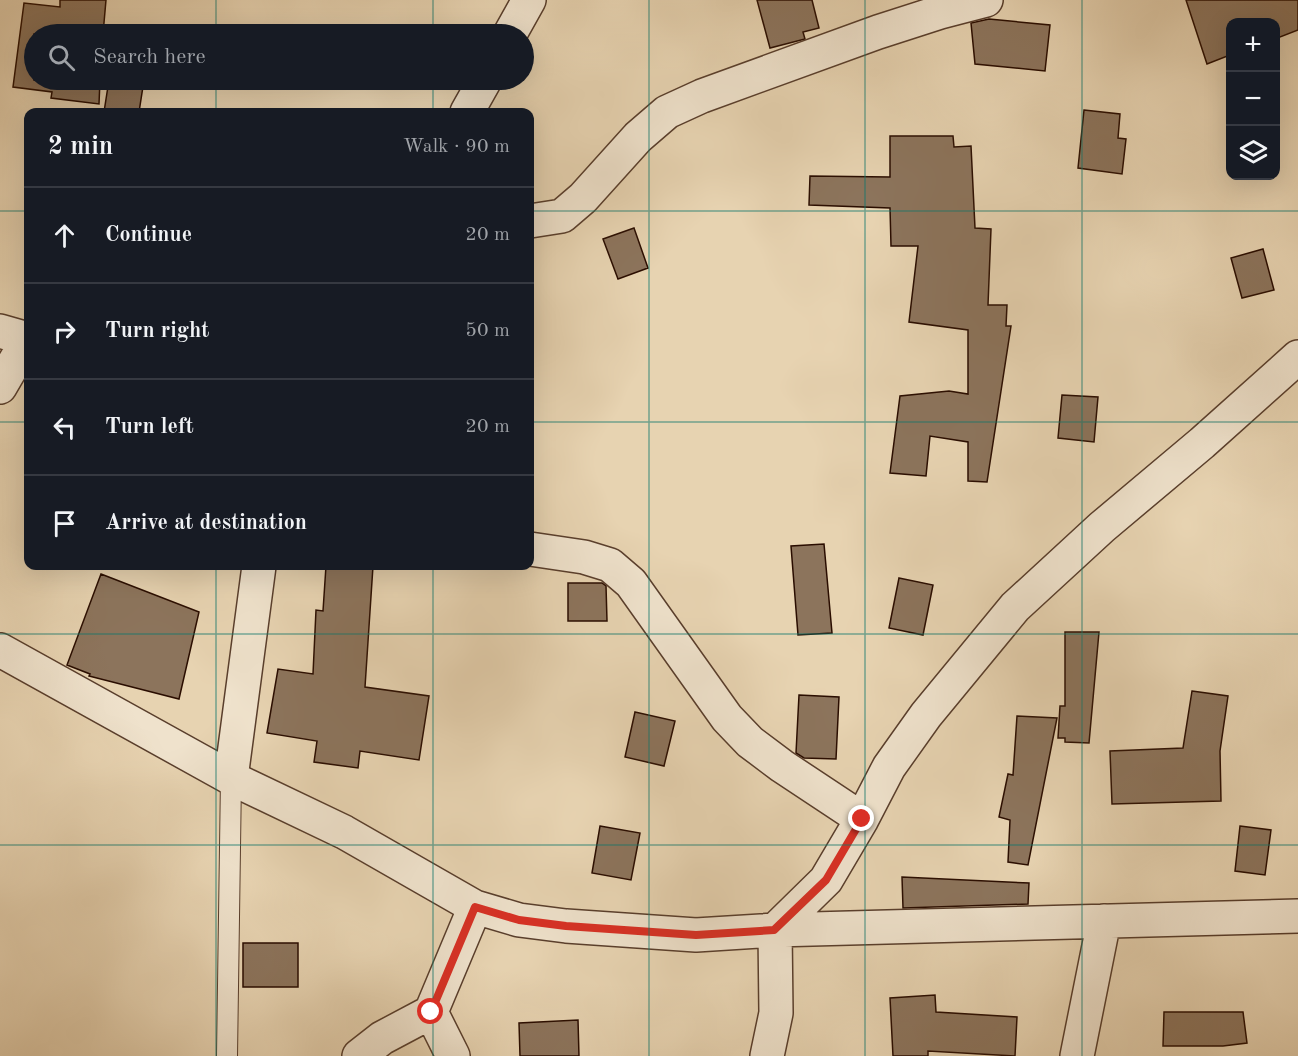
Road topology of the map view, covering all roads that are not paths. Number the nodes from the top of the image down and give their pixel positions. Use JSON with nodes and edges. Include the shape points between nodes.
{"nodes":[{"id":1,"x":529,"y":0,"type":"edge"},
{"id":2,"x":986,"y":0,"type":"edge"},
{"id":3,"x":516,"y":24,"type":"edge"},
{"id":4,"x":479,"y":90,"type":"edge"},
{"id":5,"x":469,"y":108,"type":"edge"},
{"id":6,"x":534,"y":220,"type":"edge"},
{"id":7,"x":0,"y":331,"type":"edge"},
{"id":8,"x":24,"y":338,"type":"edge"},
{"id":9,"x":24,"y":346,"type":"edge"},
{"id":10,"x":1298,"y":357,"type":"edge"},
{"id":11,"x":0,"y":387,"type":"edge"},
{"id":12,"x":534,"y":550,"type":"edge"},
{"id":13,"x":258,"y":570,"type":"edge"},
{"id":14,"x":0,"y":650,"type":"edge"},
{"id":15,"x":231,"y":778,"type":"junction"},
{"id":16,"x":862,"y":819,"type":"junction"},
{"id":17,"x":475,"y":907,"type":"junction"},
{"id":18,"x":1298,"y":916,"type":"edge"},
{"id":19,"x":1104,"y":921,"type":"junction"},
{"id":20,"x":774,"y":930,"type":"junction"},
{"id":21,"x":431,"y":1012,"type":"junction"},
{"id":22,"x":227,"y":1056,"type":"edge"},
{"id":23,"x":359,"y":1056,"type":"edge"},
{"id":24,"x":453,"y":1056,"type":"edge"},
{"id":25,"x":767,"y":1056,"type":"edge"},
{"id":26,"x":1077,"y":1056,"type":"edge"}],
"edges":[{"from":1,"to":3,"type":"street"},
{"from":2,"to":6,"type":"street","via":[[878,32],[667,112],[562,216]]},
{"from":4,"to":5,"type":"street"},
{"from":7,"to":8,"type":"street"},
{"from":9,"to":11,"type":"street"},
{"from":10,"to":16,"type":"street","via":[[1015,607],[926,715],[889,767]]},
{"from":12,"to":16,"type":"street","via":[[584,557],[610,566],[631,583],[727,718],[750,742]]},
{"from":13,"to":15,"type":"street"},
{"from":14,"to":15,"type":"street"},
{"from":15,"to":17,"type":"street","via":[[344,832]]},
{"from":15,"to":22,"type":"lane"},
{"from":16,"to":20,"type":"street","via":[[826,880]]},
{"from":17,"to":20,"type":"street","via":[[519,920],[566,926],[696,935]]},
{"from":17,"to":21,"type":"street"},
{"from":18,"to":19,"type":"street"},
{"from":19,"to":20,"type":"street"},
{"from":19,"to":26,"type":"street"},
{"from":20,"to":25,"type":"street","via":[[776,1013]]},
{"from":21,"to":23,"type":"street","via":[[382,1038]]},
{"from":21,"to":24,"type":"street"}]}
